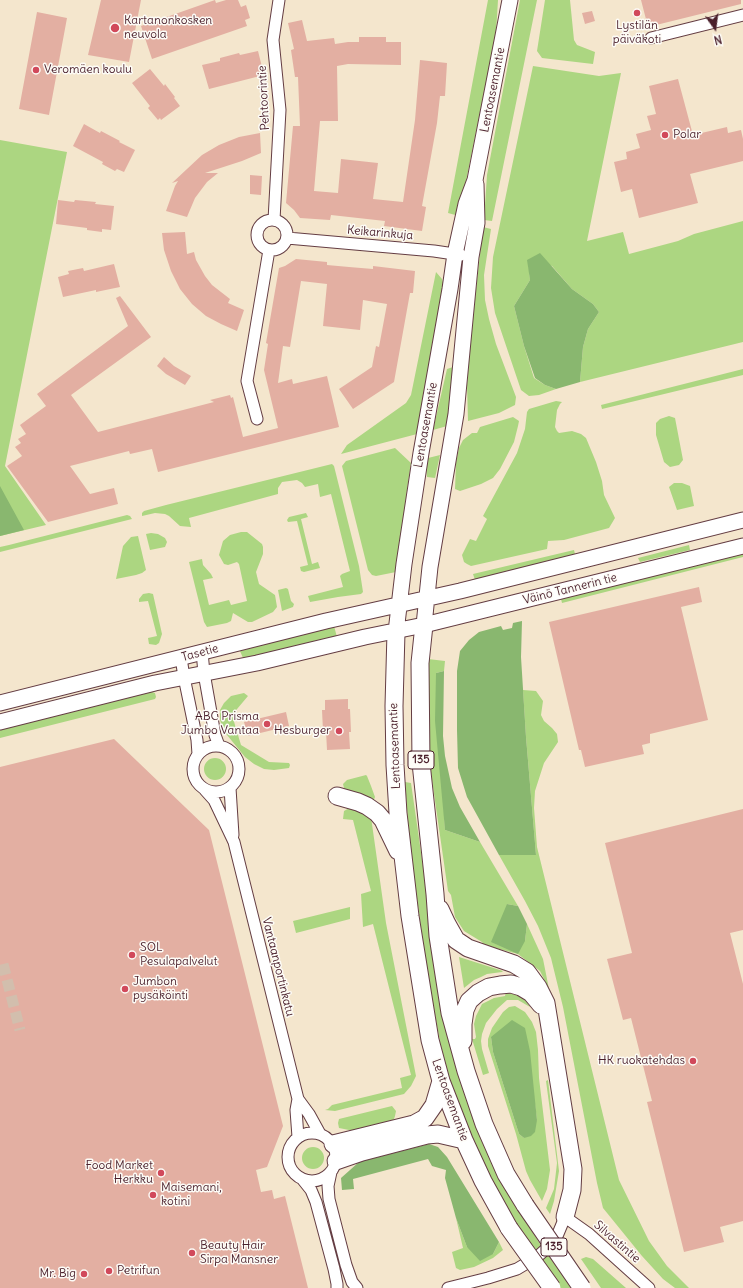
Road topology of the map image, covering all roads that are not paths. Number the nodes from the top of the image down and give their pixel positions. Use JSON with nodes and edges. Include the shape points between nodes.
{"nodes":[{"id":1,"x":279,"y":0,"type":"edge"},
{"id":2,"x":510,"y":0,"type":"edge"},
{"id":3,"x":743,"y":15,"type":"edge"},
{"id":4,"x":651,"y":38,"type":"dead end"},
{"id":5,"x":475,"y":180,"type":"junction"},
{"id":6,"x":274,"y":220,"type":"junction"},
{"id":7,"x":287,"y":238,"type":"junction"},
{"id":8,"x":269,"y":250,"type":"junction"},
{"id":9,"x":455,"y":254,"type":"junction"},
{"id":10,"x":471,"y":257,"type":"junction"},
{"id":11,"x":257,"y":419,"type":"dead end"},
{"id":12,"x":743,"y":520,"type":"edge"},
{"id":13,"x":743,"y":546,"type":"edge"},
{"id":14,"x":426,"y":599,"type":"junction"},
{"id":15,"x":400,"y":604,"type":"junction"},
{"id":16,"x":424,"y":626,"type":"junction"},
{"id":17,"x":396,"y":632,"type":"junction"},
{"id":18,"x":202,"y":652,"type":"junction"},
{"id":19,"x":181,"y":658,"type":"junction"},
{"id":20,"x":204,"y":673,"type":"junction"},
{"id":21,"x":184,"y":677,"type":"junction"},
{"id":22,"x":0,"y":703,"type":"edge"},
{"id":23,"x":0,"y":722,"type":"edge"},
{"id":24,"x":219,"y":746,"type":"junction"},
{"id":25,"x":198,"y":754,"type":"junction"},
{"id":26,"x":230,"y":788,"type":"junction"},
{"id":27,"x":205,"y":790,"type":"junction"},
{"id":28,"x":337,"y":796,"type":"dead end"},
{"id":29,"x":234,"y":842,"type":"junction"},
{"id":30,"x":405,"y":866,"type":"junction"},
{"id":31,"x":435,"y":894,"type":"junction"},
{"id":32,"x":550,"y":1024,"type":"junction"},
{"id":33,"x":466,"y":1071,"type":"junction"},
{"id":34,"x":441,"y":1081,"type":"junction"},
{"id":35,"x":298,"y":1099,"type":"junction"},
{"id":36,"x":298,"y":1136,"type":"junction"},
{"id":37,"x":326,"y":1139,"type":"junction"},
{"id":38,"x":464,"y":1140,"type":"junction"},
{"id":39,"x":334,"y":1166,"type":"junction"},
{"id":40,"x":303,"y":1180,"type":"junction"},
{"id":41,"x":566,"y":1217,"type":"junction"},
{"id":42,"x":336,"y":1288,"type":"edge"},
{"id":43,"x":357,"y":1288,"type":"edge"},
{"id":44,"x":448,"y":1288,"type":"edge"},
{"id":45,"x":552,"y":1288,"type":"edge"},
{"id":46,"x":582,"y":1288,"type":"edge"},
{"id":47,"x":649,"y":1288,"type":"edge"}],
"edges":[{"from":1,"to":6,"type":"street","name":"Pehtoorintie","via":[[273,40],[280,110]]},
{"from":2,"to":5,"type":"main road","name":"Lentoasemantie","number":"135"},
{"from":3,"to":4,"type":"street"},
{"from":5,"to":9,"type":"main road","name":"Lentoasemantie","number":"135","via":[[466,204]]},
{"from":5,"to":10,"type":"main road","name":"Lentoasemantie","number":"135","via":[[477,223]]},
{"from":6,"to":7,"type":"street","via":[[286,228]]},
{"from":6,"to":8,"type":"street","via":[[261,225],[257,234],[259,243]]},
{"from":7,"to":8,"type":"street","via":[[279,249]]},
{"from":7,"to":9,"type":"street","name":"Keikarinkuja"},
{"from":8,"to":11,"type":"street","via":[[247,381]]},
{"from":9,"to":10,"type":"street","name":"Keikarinkuja"},
{"from":9,"to":15,"type":"main road","name":"Lentoasemantie","number":"135","via":[[421,452]]},
{"from":10,"to":14,"type":"main road","name":"Lentoasemantie","number":"135","via":[[456,414]]},
{"from":12,"to":14,"type":"main road","name":"Väinö Tannerin tie"},
{"from":13,"to":16,"type":"main road","name":"Väinö Tannerin tie"},
{"from":14,"to":15,"type":"main road","name":"Väinö Tannerin tie"},
{"from":14,"to":16,"type":"main road","name":"Lentoasemantie","number":"135"},
{"from":15,"to":17,"type":"main road","name":"Lentoasemantie","number":"135"},
{"from":15,"to":18,"type":"main road","name":"Tasetie"},
{"from":16,"to":17,"type":"main road","name":"Väinö Tannerin tie"},
{"from":16,"to":31,"type":"main road","name":"Lentoasemantie","number":"135","via":[[420,663],[421,763]]},
{"from":17,"to":20,"type":"main road","name":"Tasetie"},
{"from":17,"to":30,"type":"main road","name":"Lentoasemantie","number":"135","via":[[395,766]]},
{"from":18,"to":19,"type":"main road","name":"Tasetie"},
{"from":18,"to":20,"type":"street"},
{"from":19,"to":21,"type":"street","name":"Vantaanportinkatu"},
{"from":19,"to":22,"type":"main road","name":"Tasetie"},
{"from":20,"to":21,"type":"main road","name":"Tasetie"},
{"from":20,"to":24,"type":"street"},
{"from":21,"to":23,"type":"main road","name":"Tasetie"},
{"from":21,"to":25,"type":"street","name":"Vantaanportinkatu"},
{"from":24,"to":25,"type":"street","via":[[210,746]]},
{"from":24,"to":26,"type":"street","name":"Vantaanportinkatu","via":[[230,752],[238,763],[238,776]]},
{"from":25,"to":27,"type":"street","name":"Vantaanportinkatu","via":[[194,758],[193,774],[196,782]]},
{"from":26,"to":27,"type":"street","via":[[220,792]]},
{"from":26,"to":29,"type":"street","name":"Vantaanportinkatu"},
{"from":27,"to":29,"type":"street","name":"Vantaanportinkatu","via":[[214,800]]},
{"from":28,"to":30,"type":"main road","via":[[358,802],[377,813],[383,820]]},
{"from":29,"to":35,"type":"street","name":"Vantaanportinkatu"},
{"from":30,"to":34,"type":"main road","name":"Lentoasemantie","number":"135","via":[[428,1033]]},
{"from":31,"to":32,"type":"main road","via":[[456,940],[468,948],[514,964],[527,972],[546,1004]]},
{"from":31,"to":33,"type":"main road","name":"Lentoasemantie","number":"135","via":[[438,936],[450,1012]]},
{"from":32,"to":33,"type":"main road","via":[[541,1005],[521,986],[500,985],[478,993],[469,1001],[465,1010],[463,1024]]},
{"from":32,"to":41,"type":"main road","via":[[573,1169],[572,1190]]},
{"from":33,"to":46,"type":"main road","name":"Lentoasemantie","number":"135","bridge":true,"via":[[484,1124],[506,1174]]},
{"from":34,"to":37,"type":"main road","via":[[434,1105],[425,1118],[414,1124]]},
{"from":34,"to":38,"type":"main road","name":"Lentoasemantie","number":"135"},
{"from":35,"to":36,"type":"street","name":"Vantaanportinkatu"},
{"from":35,"to":37,"type":"street","name":"Vantaanportinkatu"},
{"from":36,"to":37,"type":"street","via":[[315,1133]]},
{"from":36,"to":40,"type":"street","via":[[292,1142],[287,1158],[295,1175]]},
{"from":37,"to":39,"type":"street","via":[[336,1152]]},
{"from":38,"to":39,"type":"main road","via":[[438,1134],[427,1135],[362,1152]]},
{"from":38,"to":45,"type":"main road","name":"Lentoasemantie","number":"135","bridge":true,"via":[[509,1228]]},
{"from":39,"to":40,"type":"street","via":[[325,1178],[316,1181]]},
{"from":39,"to":43,"type":"street","via":[[328,1186],[329,1199],[346,1266]]},
{"from":40,"to":42,"type":"street","via":[[316,1202],[334,1268]]},
{"from":41,"to":44,"type":"street","via":[[555,1241],[537,1257],[516,1269]]},
{"from":41,"to":47,"type":"street","name":"Silvastintie","via":[[589,1234]]}]}
